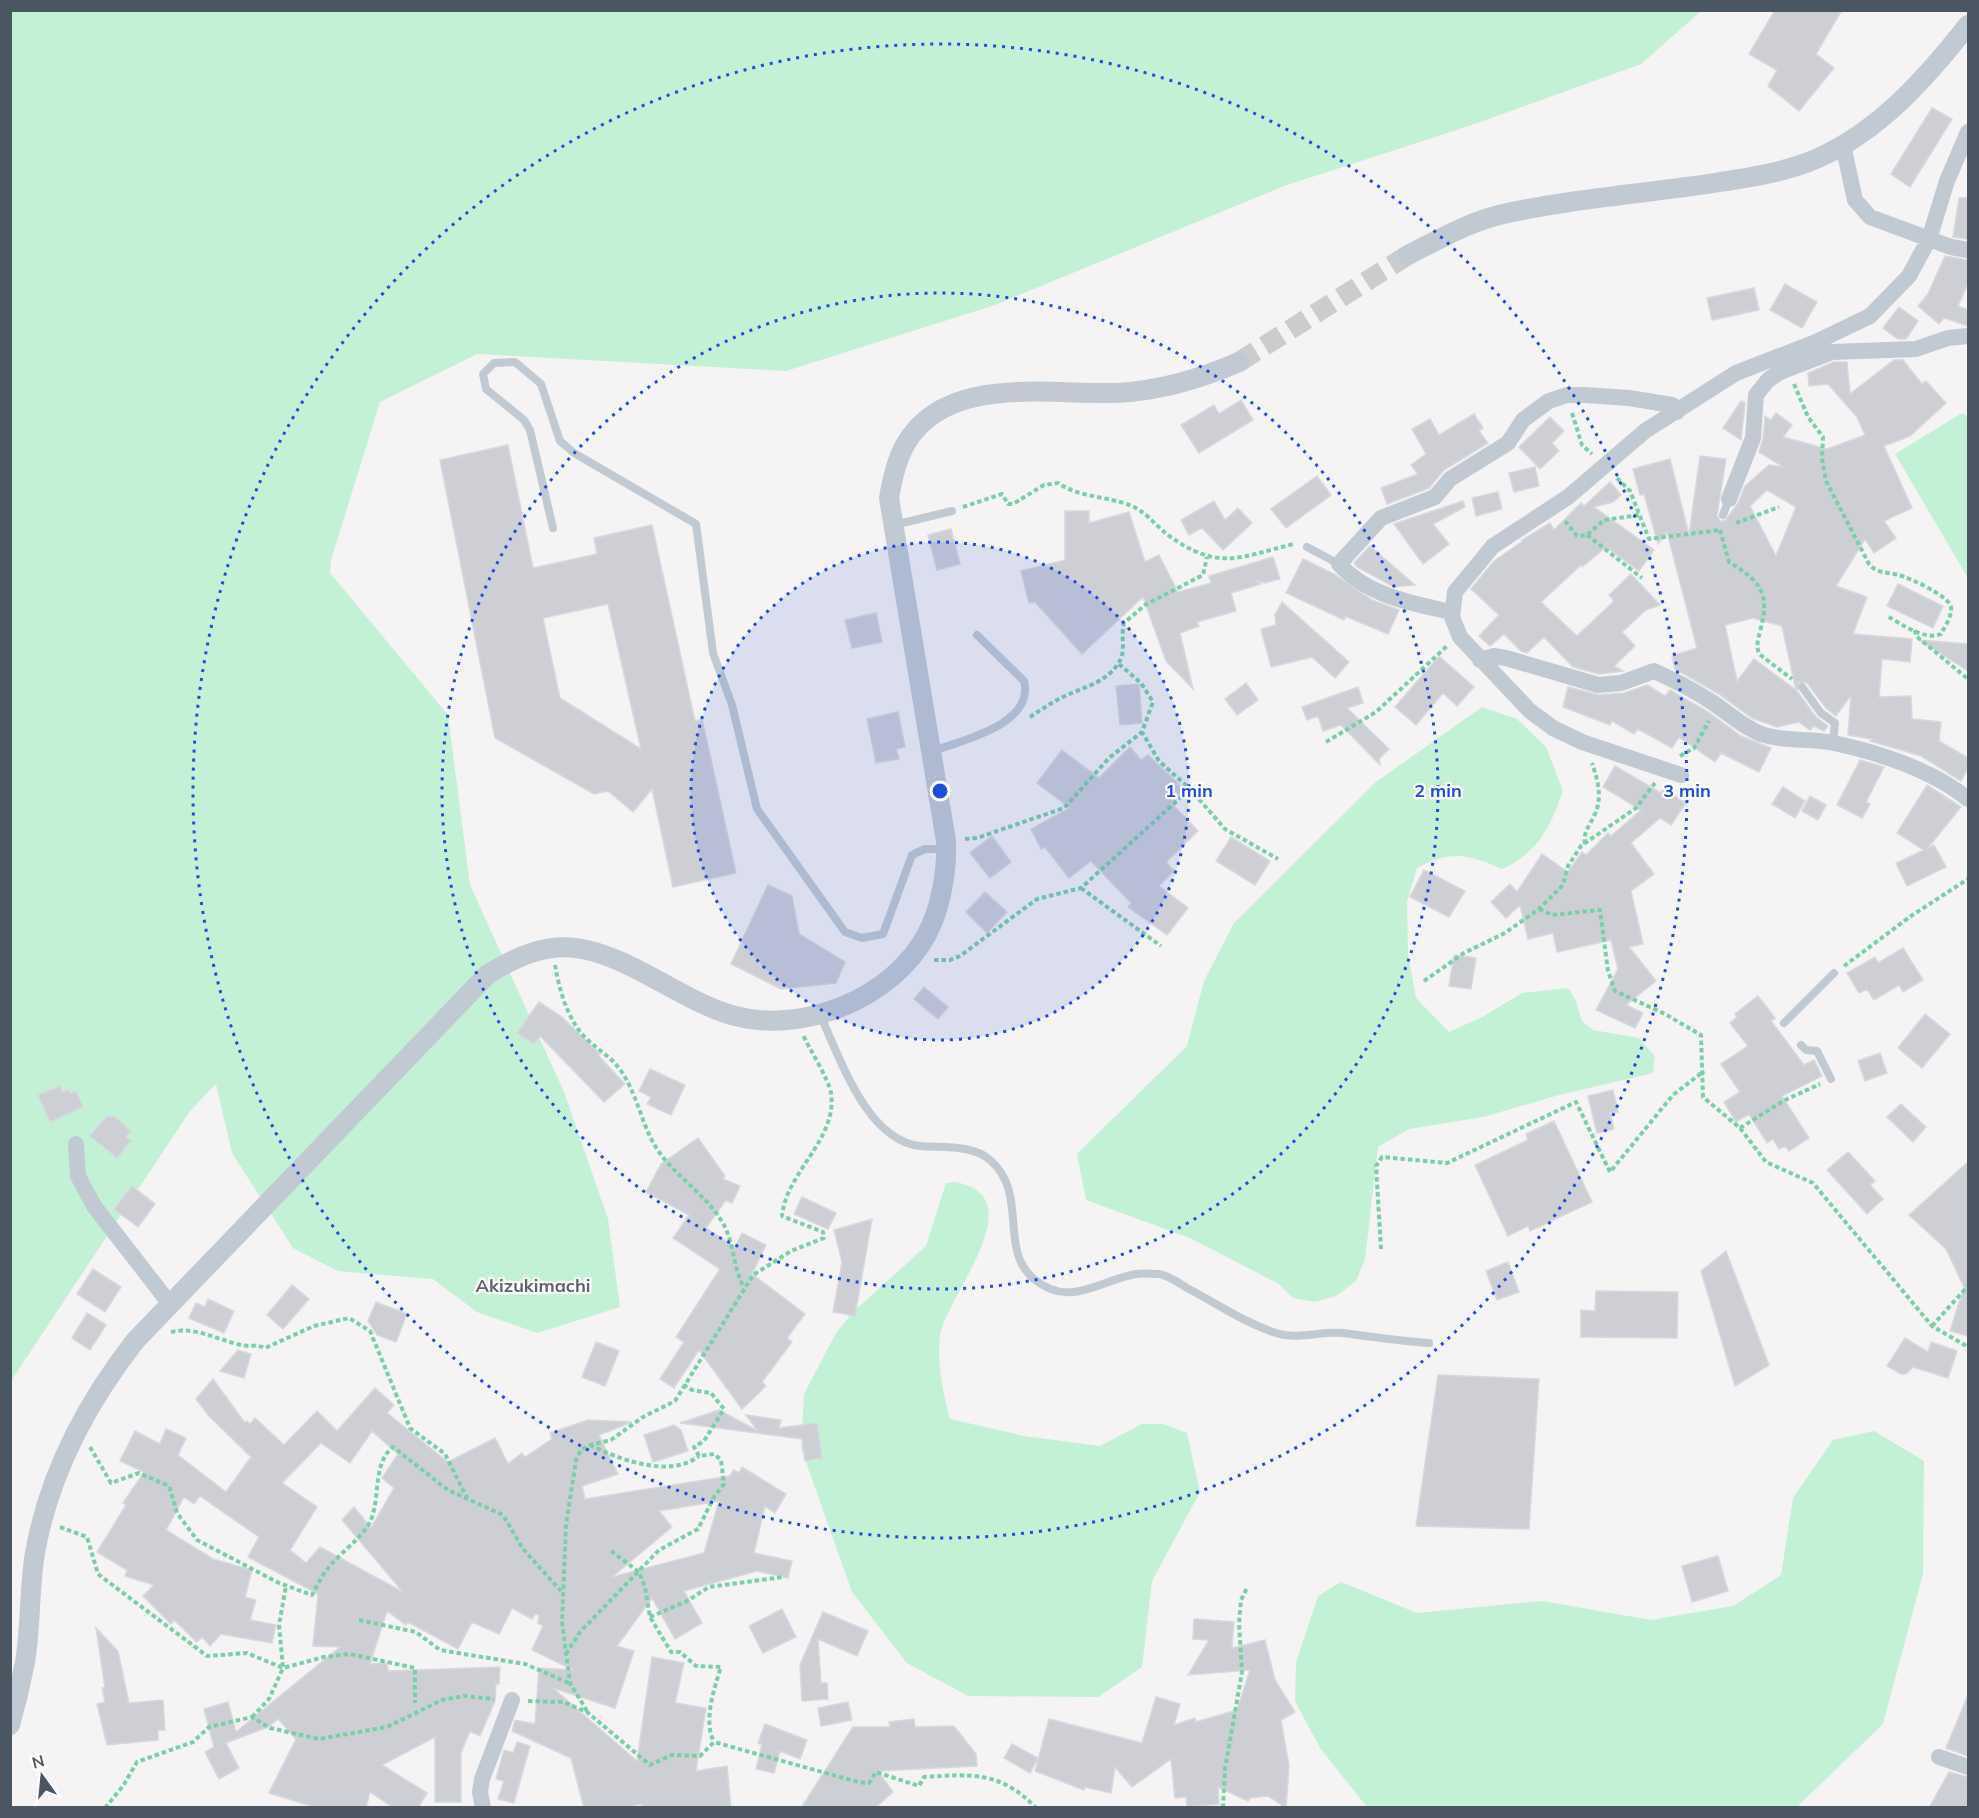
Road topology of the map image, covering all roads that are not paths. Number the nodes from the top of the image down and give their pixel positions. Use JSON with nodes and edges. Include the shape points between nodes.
{"nodes":[{"id":1,"x":1968,"y":26,"type":"edge"},
{"id":2,"x":1968,"y":132,"type":"edge"},
{"id":3,"x":1843,"y":145,"type":"junction"},
{"id":4,"x":1929,"y":239,"type":"junction"},
{"id":5,"x":1968,"y":250,"type":"edge"},
{"id":6,"x":1408,"y":255,"type":"tunnel mouth"},
{"id":7,"x":1968,"y":336,"type":"edge"},
{"id":8,"x":1239,"y":362,"type":"tunnel mouth"},
{"id":9,"x":1677,"y":412,"type":"junction"},
{"id":10,"x":1726,"y":507,"type":"road end"},
{"id":11,"x":952,"y":511,"type":"road end"},
{"id":12,"x":892,"y":526,"type":"junction"},
{"id":13,"x":553,"y":528,"type":"dead end"},
{"id":14,"x":1307,"y":547,"type":"road end"},
{"id":15,"x":1339,"y":564,"type":"junction"},
{"id":16,"x":1451,"y":612,"type":"junction"},
{"id":17,"x":977,"y":635,"type":"dead end"},
{"id":18,"x":1480,"y":660,"type":"junction"},
{"id":19,"x":1802,"y":687,"type":"road end"},
{"id":20,"x":1833,"y":743,"type":"junction"},
{"id":21,"x":933,"y":751,"type":"junction"},
{"id":22,"x":1675,"y":773,"type":"road end"},
{"id":23,"x":1968,"y":799,"type":"edge"},
{"id":24,"x":946,"y":845,"type":"junction"},
{"id":25,"x":1834,"y":973,"type":"road end"},
{"id":26,"x":820,"y":1014,"type":"junction"},
{"id":27,"x":1784,"y":1023,"type":"dead end"},
{"id":28,"x":1801,"y":1045,"type":"dead end"},
{"id":29,"x":1831,"y":1079,"type":"road end"},
{"id":30,"x":76,"y":1144,"type":"dead end"},
{"id":31,"x":170,"y":1304,"type":"junction"},
{"id":32,"x":1428,"y":1343,"type":"dead end"},
{"id":33,"x":512,"y":1700,"type":"road end"},
{"id":34,"x":10,"y":1725,"type":"edge"},
{"id":35,"x":1939,"y":1757,"type":"dead end"},
{"id":36,"x":1968,"y":1767,"type":"edge"},
{"id":37,"x":483,"y":1808,"type":"edge"}],
"edges":[{"from":1,"to":3,"type":"street","via":[[1898,105]]},
{"from":2,"to":4,"type":"street"},
{"from":3,"to":4,"type":"street","via":[[1855,200],[1870,217]]},
{"from":3,"to":6,"type":"street","via":[[1778,172],[1497,216],[1464,227]]},
{"from":4,"to":5,"type":"street"},
{"from":4,"to":9,"type":"street","via":[[1908,276],[1870,316],[1816,342],[1736,372]]},
{"from":7,"to":10,"type":"street","via":[[1948,338],[1917,349],[1832,352],[1768,380],[1756,395],[1754,438]]},
{"from":8,"to":12,"type":"street","via":[[1166,387],[1116,393],[988,393],[938,411],[905,445],[889,498]]},
{"from":9,"to":15,"type":"street","via":[[1672,405],[1653,401],[1567,395],[1532,411],[1508,443],[1450,479],[1435,497],[1381,518]]},
{"from":9,"to":16,"type":"street","via":[[1645,431],[1553,507],[1493,546],[1455,592]]},
{"from":11,"to":12,"type":"lane"},
{"from":12,"to":21,"type":"street"},
{"from":13,"to":24,"type":"lane","via":[[530,430],[524,420],[486,389],[483,381],[483,374],[499,361],[515,362],[541,384],[560,441],[574,453],[696,524],[713,653],[732,705],[757,809],[845,932],[862,938],[884,934],[912,855]]},
{"from":14,"to":15,"type":"lane"},
{"from":15,"to":16,"type":"street","via":[[1365,585],[1395,598]]},
{"from":16,"to":18,"type":"street","via":[[1460,637]]},
{"from":17,"to":21,"type":"lane","via":[[1023,681],[1024,700],[1016,713],[1001,724]]},
{"from":18,"to":20,"type":"street","via":[[1506,658],[1598,685],[1621,683],[1654,671],[1761,734]]},
{"from":18,"to":22,"type":"street","via":[[1544,722],[1592,745]]},
{"from":19,"to":20,"type":"lane","via":[[1821,713],[1835,723]]},
{"from":20,"to":23,"type":"street","via":[[1923,771]]},
{"from":21,"to":24,"type":"street"},
{"from":24,"to":26,"type":"street","via":[[937,909],[927,934],[900,967],[871,992]]},
{"from":25,"to":27,"type":"lane"},
{"from":26,"to":31,"type":"street","via":[[781,1021],[734,1016],[582,949],[552,948],[511,960],[488,974]]},
{"from":26,"to":32,"type":"lane","via":[[862,1101],[878,1125],[917,1145],[955,1147],[981,1155],[1007,1179],[1018,1255],[1026,1270],[1046,1287],[1089,1291],[1138,1273],[1162,1274],[1258,1327],[1289,1337],[1342,1333]]},
{"from":28,"to":29,"type":"lane","via":[[1817,1051]]},
{"from":30,"to":31,"type":"street","via":[[78,1176],[94,1206]]},
{"from":31,"to":34,"type":"street","via":[[135,1341],[78,1425],[43,1520],[35,1554],[25,1662]]},
{"from":33,"to":37,"type":"street","via":[[482,1779]]},
{"from":35,"to":36,"type":"street"}]}
